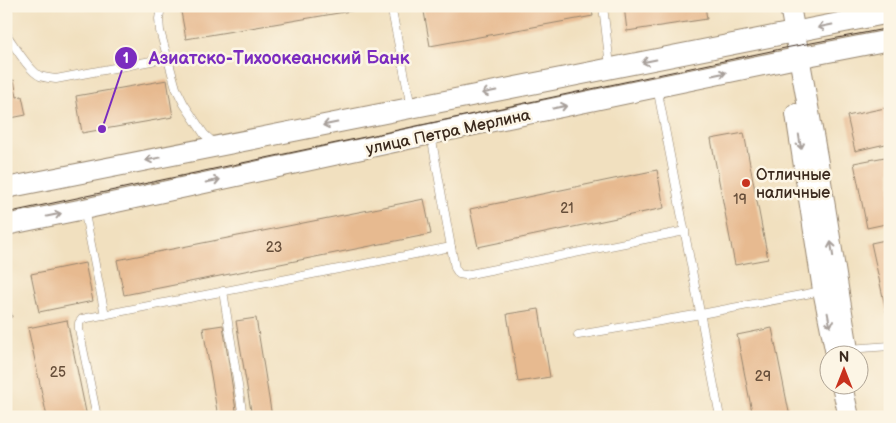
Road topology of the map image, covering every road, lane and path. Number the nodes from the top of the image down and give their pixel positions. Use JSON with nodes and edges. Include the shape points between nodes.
{"nodes":[{"id":1,"x":10,"y":6,"type":"edge"},
{"id":2,"x":161,"y":6,"type":"edge"},
{"id":3,"x":391,"y":6,"type":"edge"},
{"id":4,"x":603,"y":6,"type":"edge"},
{"id":5,"x":777,"y":6,"type":"edge"},
{"id":6,"x":790,"y":6,"type":"edge"},
{"id":7,"x":6,"y":11,"type":"edge"},
{"id":8,"x":890,"y":13,"type":"edge"},
{"id":9,"x":789,"y":33,"type":"junction"},
{"id":10,"x":6,"y":34,"type":"edge"},
{"id":11,"x":890,"y":40,"type":"edge"},
{"id":12,"x":167,"y":58,"type":"junction"},
{"id":13,"x":793,"y":58,"type":"junction"},
{"id":14,"x":610,"y":68,"type":"junction"},
{"id":15,"x":657,"y":87,"type":"junction"},
{"id":16,"x":411,"y":108,"type":"junction"},
{"id":17,"x":431,"y":134,"type":"junction"},
{"id":18,"x":217,"y":146,"type":"junction"},
{"id":19,"x":6,"y":188,"type":"edge"},
{"id":20,"x":84,"y":209,"type":"junction"},
{"id":21,"x":6,"y":225,"type":"edge"},
{"id":22,"x":685,"y":231,"type":"junction"},
{"id":23,"x":451,"y":247,"type":"junction"},
{"id":24,"x":824,"y":290,"type":"junction"},
{"id":25,"x":223,"y":291,"type":"junction"},
{"id":26,"x":701,"y":314,"type":"junction"},
{"id":27,"x":105,"y":315,"type":"junction"},
{"id":28,"x":578,"y":335,"type":"dead end"},
{"id":29,"x":842,"y":346,"type":"edge"},
{"id":30,"x":843,"y":346,"type":"edge"},
{"id":31,"x":890,"y":346,"type":"edge"},
{"id":32,"x":868,"y":349,"type":"edge"},
{"id":33,"x":844,"y":396,"type":"edge"},
{"id":34,"x":853,"y":396,"type":"edge"},
{"id":35,"x":97,"y":417,"type":"edge"},
{"id":36,"x":243,"y":417,"type":"edge"},
{"id":37,"x":720,"y":417,"type":"edge"},
{"id":38,"x":849,"y":417,"type":"edge"},
{"id":39,"x":856,"y":417,"type":"edge"}],
"edges":[{"from":1,"to":7,"type":"lane"},
{"from":2,"to":12,"type":"lane","via":[[158,19]]},
{"from":3,"to":16,"type":"lane"},
{"from":4,"to":14,"type":"lane"},
{"from":5,"to":9,"type":"main road"},
{"from":6,"to":9,"type":"main road"},
{"from":8,"to":9,"type":"main road","name":"улица Петра Мерлина","one_way":true},
{"from":9,"to":13,"type":"main road"},
{"from":9,"to":14,"type":"main road","name":"улица Петра Мерлина","one_way":true},
{"from":10,"to":12,"type":"lane","via":[[33,72],[48,78]]},
{"from":11,"to":13,"type":"main road","name":"улица Петра Мерлина"},
{"from":12,"to":18,"type":"lane","via":[[184,104],[204,134]]},
{"from":15,"to":13,"type":"main road","name":"улица Петра Мерлина","one_way":true},
{"from":13,"to":24,"type":"main road","one_way":true},
{"from":30,"to":13,"type":"main road","one_way":true,"via":[[817,157]]},
{"from":14,"to":16,"type":"main road","name":"улица Петра Мерлина","one_way":true},
{"from":17,"to":15,"type":"main road","name":"улица Петра Мерлина","one_way":true},
{"from":15,"to":22,"type":"lane"},
{"from":16,"to":18,"type":"main road","name":"улица Петра Мерлина","one_way":true},
{"from":20,"to":17,"type":"main road","name":"улица Петра Мерлина","one_way":true},
{"from":17,"to":23,"type":"lane"},
{"from":18,"to":19,"type":"main road","name":"улица Петра Мерлина","one_way":true},
{"from":21,"to":20,"type":"main road","name":"улица Петра Мерлина","one_way":true},
{"from":20,"to":27,"type":"lane"},
{"from":22,"to":23,"type":"lane","via":[[465,275],[459,274],[455,268]]},
{"from":22,"to":26,"type":"lane"},
{"from":23,"to":25,"type":"lane"},
{"from":24,"to":26,"type":"lane"},
{"from":24,"to":29,"type":"main road","one_way":true},
{"from":25,"to":27,"type":"lane"},
{"from":25,"to":36,"type":"lane"},
{"from":26,"to":28,"type":"lane"},
{"from":26,"to":37,"type":"lane"},
{"from":27,"to":35,"type":"lane","via":[[82,319],[79,323]]},
{"from":31,"to":32,"type":"lane"},
{"from":33,"to":38,"type":"main road"},
{"from":34,"to":39,"type":"main road"}]}
